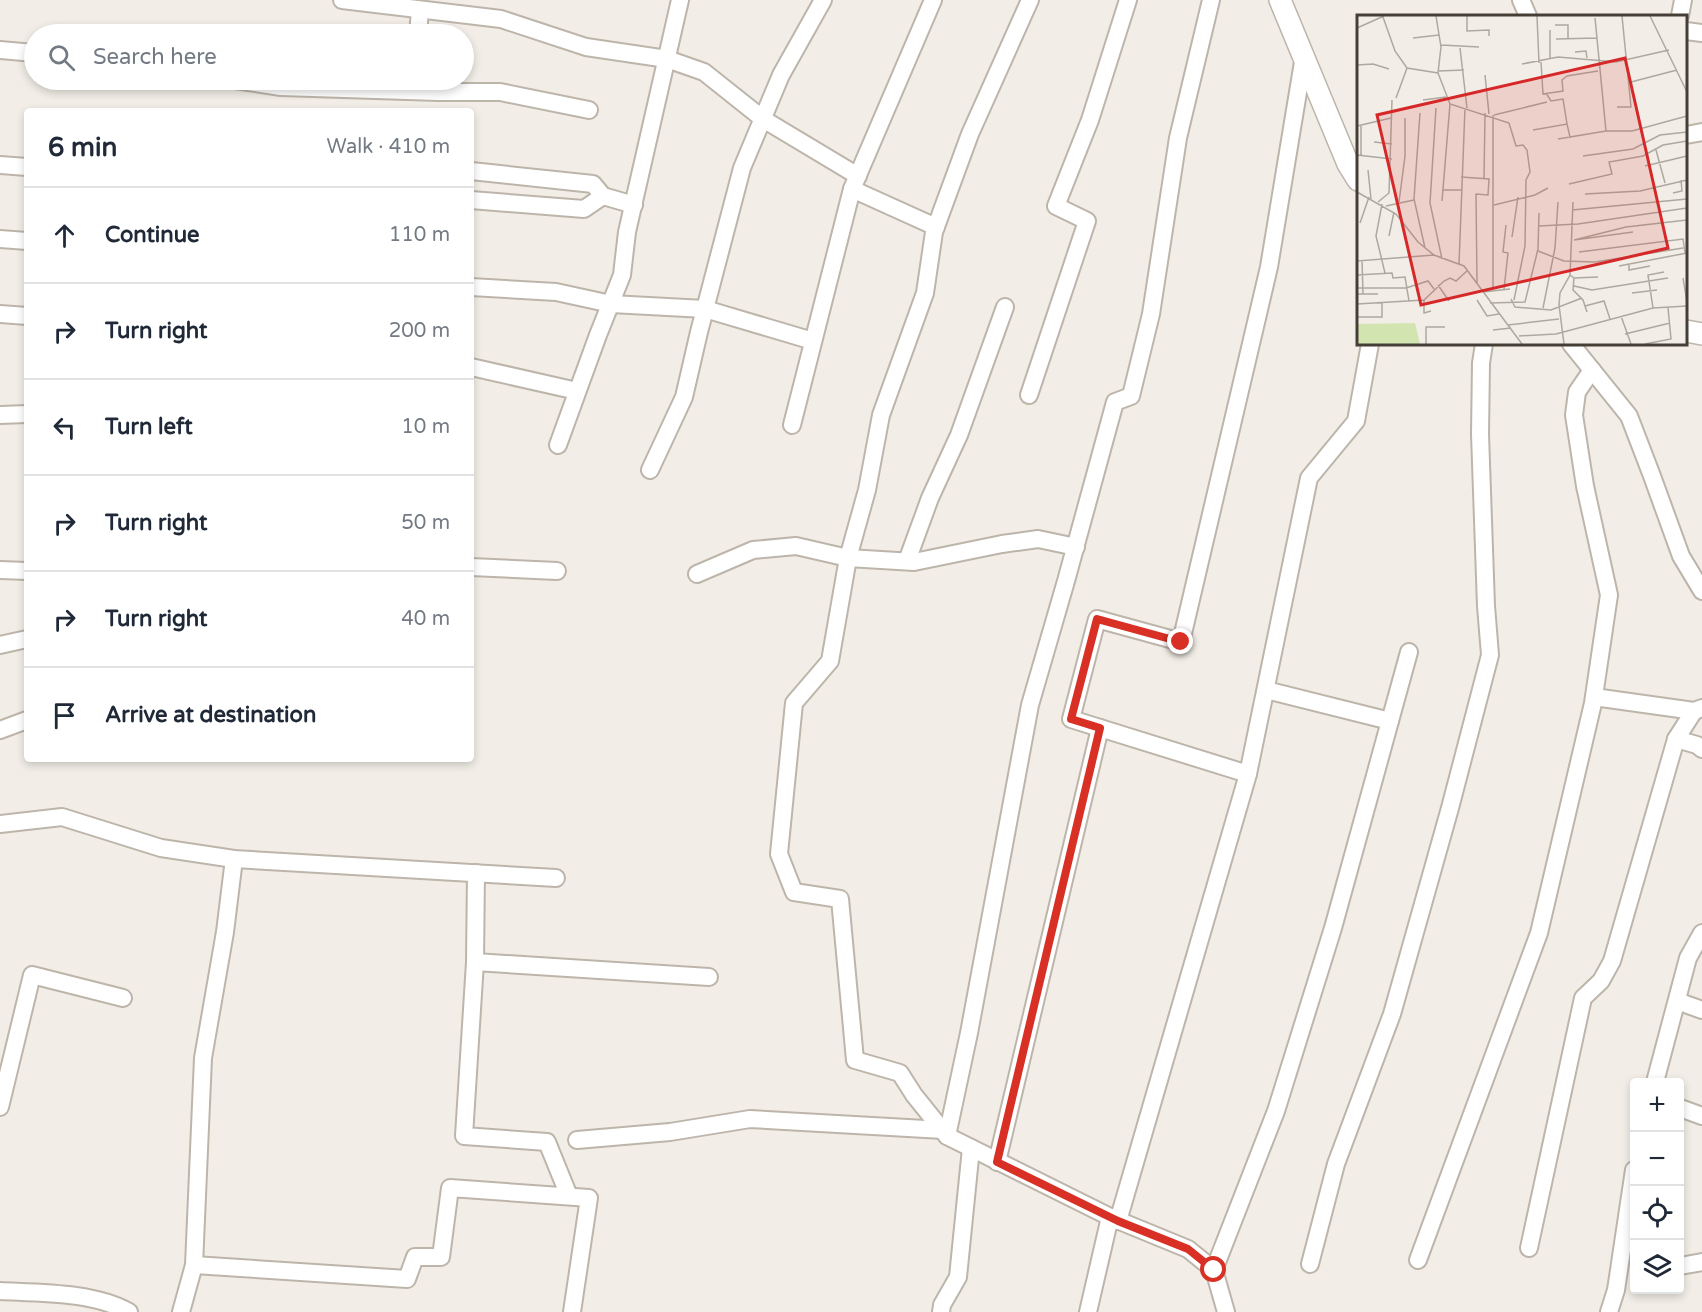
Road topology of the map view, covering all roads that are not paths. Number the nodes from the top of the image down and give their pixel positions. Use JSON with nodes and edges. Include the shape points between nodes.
{"nodes":[{"id":1,"x":342,"y":0,"type":"edge"},
{"id":2,"x":680,"y":0,"type":"edge"},
{"id":3,"x":823,"y":0,"type":"edge"},
{"id":4,"x":933,"y":0,"type":"edge"},
{"id":5,"x":1030,"y":0,"type":"edge"},
{"id":6,"x":1128,"y":0,"type":"edge"},
{"id":7,"x":1211,"y":0,"type":"edge"},
{"id":8,"x":1280,"y":0,"type":"edge"},
{"id":9,"x":1521,"y":0,"type":"edge"},
{"id":10,"x":1683,"y":0,"type":"edge"},
{"id":11,"x":420,"y":10,"type":"junction"},
{"id":12,"x":1528,"y":15,"type":"edge"},
{"id":13,"x":1680,"y":15,"type":"edge"},
{"id":14,"x":419,"y":24,"type":"edge"},
{"id":15,"x":1687,"y":31,"type":"edge"},
{"id":16,"x":1702,"y":33,"type":"edge"},
{"id":17,"x":0,"y":50,"type":"edge"},
{"id":18,"x":24,"y":52,"type":"edge"},
{"id":19,"x":1304,"y":56,"type":"junction"},
{"id":20,"x":667,"y":59,"type":"junction"},
{"id":21,"x":474,"y":90,"type":"edge"},
{"id":22,"x":589,"y":110,"type":"dead end"},
{"id":23,"x":763,"y":119,"type":"junction"},
{"id":24,"x":1702,"y":132,"type":"edge"},
{"id":25,"x":1687,"y":135,"type":"edge"},
{"id":26,"x":1352,"y":154,"type":"edge"},
{"id":27,"x":0,"y":165,"type":"edge"},
{"id":28,"x":24,"y":167,"type":"edge"},
{"id":29,"x":474,"y":171,"type":"edge"},
{"id":30,"x":1357,"y":173,"type":"edge"},
{"id":31,"x":855,"y":183,"type":"junction"},
{"id":32,"x":603,"y":196,"type":"junction"},
{"id":33,"x":474,"y":200,"type":"edge"},
{"id":34,"x":634,"y":206,"type":"junction"},
{"id":35,"x":936,"y":227,"type":"junction"},
{"id":36,"x":0,"y":239,"type":"edge"},
{"id":37,"x":24,"y":241,"type":"edge"},
{"id":38,"x":474,"y":286,"type":"edge"},
{"id":39,"x":611,"y":304,"type":"junction"},
{"id":40,"x":1005,"y":307,"type":"dead end"},
{"id":41,"x":705,"y":309,"type":"junction"},
{"id":42,"x":0,"y":314,"type":"edge"},
{"id":43,"x":24,"y":316,"type":"edge"},
{"id":44,"x":1687,"y":331,"type":"edge"},
{"id":45,"x":1702,"y":334,"type":"edge"},
{"id":46,"x":813,"y":341,"type":"junction"},
{"id":47,"x":1370,"y":345,"type":"edge"},
{"id":48,"x":1484,"y":345,"type":"edge"},
{"id":49,"x":1572,"y":345,"type":"edge"},
{"id":50,"x":474,"y":368,"type":"edge"},
{"id":51,"x":1592,"y":369,"type":"junction"},
{"id":52,"x":577,"y":392,"type":"junction"},
{"id":53,"x":1029,"y":395,"type":"dead end"},
{"id":54,"x":24,"y":414,"type":"edge"},
{"id":55,"x":0,"y":415,"type":"edge"},
{"id":56,"x":792,"y":425,"type":"dead end"},
{"id":57,"x":558,"y":445,"type":"dead end"},
{"id":58,"x":650,"y":470,"type":"dead end"},
{"id":59,"x":1076,"y":547,"type":"junction"},
{"id":60,"x":848,"y":558,"type":"junction"},
{"id":61,"x":906,"y":561,"type":"junction"},
{"id":62,"x":474,"y":567,"type":"edge"},
{"id":63,"x":0,"y":570,"type":"edge"},
{"id":64,"x":24,"y":571,"type":"edge"},
{"id":65,"x":556,"y":571,"type":"dead end"},
{"id":66,"x":696,"y":574,"type":"dead end"},
{"id":67,"x":1702,"y":591,"type":"edge"},
{"id":68,"x":24,"y":640,"type":"edge"},
{"id":69,"x":0,"y":645,"type":"edge"},
{"id":70,"x":1409,"y":652,"type":"dead end"},
{"id":71,"x":1266,"y":690,"type":"junction"},
{"id":72,"x":1594,"y":697,"type":"junction"},
{"id":73,"x":1698,"y":710,"type":"edge"},
{"id":74,"x":24,"y":721,"type":"edge"},
{"id":75,"x":1389,"y":721,"type":"junction"},
{"id":76,"x":1100,"y":728,"type":"junction"},
{"id":77,"x":0,"y":730,"type":"edge"},
{"id":78,"x":1676,"y":739,"type":"junction"},
{"id":79,"x":1702,"y":749,"type":"edge"},
{"id":80,"x":1248,"y":774,"type":"junction"},
{"id":81,"x":0,"y":824,"type":"edge"},
{"id":82,"x":234,"y":859,"type":"junction"},
{"id":83,"x":476,"y":873,"type":"junction"},
{"id":84,"x":556,"y":878,"type":"dead end"},
{"id":85,"x":1702,"y":933,"type":"edge"},
{"id":86,"x":475,"y":962,"type":"junction"},
{"id":87,"x":709,"y":977,"type":"dead end"},
{"id":88,"x":123,"y":999,"type":"dead end"},
{"id":89,"x":1677,"y":1001,"type":"junction"},
{"id":90,"x":1702,"y":1010,"type":"edge"},
{"id":91,"x":1656,"y":1078,"type":"edge"},
{"id":92,"x":0,"y":1107,"type":"edge"},
{"id":93,"x":1684,"y":1109,"type":"edge"},
{"id":94,"x":1702,"y":1116,"type":"edge"},
{"id":95,"x":945,"y":1133,"type":"junction"},
{"id":96,"x":577,"y":1140,"type":"dead end"},
{"id":97,"x":971,"y":1148,"type":"junction"},
{"id":98,"x":997,"y":1162,"type":"junction"},
{"id":99,"x":1634,"y":1186,"type":"edge"},
{"id":100,"x":569,"y":1196,"type":"junction"},
{"id":101,"x":1114,"y":1219,"type":"junction"},
{"id":102,"x":1529,"y":1248,"type":"dead end"},
{"id":103,"x":1418,"y":1260,"type":"dead end"},
{"id":104,"x":1702,"y":1262,"type":"edge"},
{"id":105,"x":1310,"y":1264,"type":"dead end"},
{"id":106,"x":194,"y":1265,"type":"junction"},
{"id":107,"x":1684,"y":1265,"type":"edge"},
{"id":108,"x":1627,"y":1269,"type":"edge"},
{"id":109,"x":1214,"y":1270,"type":"junction"},
{"id":110,"x":0,"y":1292,"type":"edge"},
{"id":111,"x":129,"y":1312,"type":"edge"},
{"id":112,"x":181,"y":1312,"type":"edge"},
{"id":113,"x":572,"y":1312,"type":"edge"},
{"id":114,"x":941,"y":1312,"type":"edge"},
{"id":115,"x":1088,"y":1312,"type":"edge"},
{"id":116,"x":1226,"y":1312,"type":"edge"},
{"id":117,"x":1609,"y":1312,"type":"edge"}],
"edges":[{"from":1,"to":11,"type":"street"},
{"from":2,"to":20,"type":"street"},
{"from":3,"to":23,"type":"street"},
{"from":4,"to":31,"type":"street"},
{"from":5,"to":35,"type":"street","via":[[970,134]]},
{"from":6,"to":53,"type":"street","via":[[1090,120],[1056,206],[1087,221]]},
{"from":7,"to":59,"type":"street","via":[[1178,138],[1151,314],[1131,396],[1115,402]]},
{"from":8,"to":19,"type":"street"},
{"from":9,"to":12,"type":"street"},
{"from":10,"to":13,"type":"street"},
{"from":11,"to":14,"type":"street"},
{"from":11,"to":20,"type":"street","via":[[501,19],[586,47]]},
{"from":15,"to":16,"type":"street"},
{"from":17,"to":18,"type":"street"},
{"from":19,"to":26,"type":"street"},
{"from":19,"to":76,"type":"street","via":[[1269,267],[1181,642],[1097,619],[1071,719]]},
{"from":20,"to":23,"type":"street","via":[[704,72]]},
{"from":20,"to":34,"type":"street"},
{"from":21,"to":22,"type":"street"},
{"from":23,"to":31,"type":"street"},
{"from":23,"to":41,"type":"street","via":[[742,168]]},
{"from":24,"to":25,"type":"street"},
{"from":26,"to":30,"type":"street"},
{"from":27,"to":28,"type":"street"},
{"from":29,"to":32,"type":"street","via":[[593,184]]},
{"from":31,"to":35,"type":"street"},
{"from":31,"to":46,"type":"street"},
{"from":32,"to":33,"type":"street","via":[[584,209]]},
{"from":32,"to":34,"type":"street"},
{"from":34,"to":39,"type":"street","via":[[622,275]]},
{"from":35,"to":60,"type":"street","via":[[925,293],[881,415]]},
{"from":36,"to":37,"type":"street"},
{"from":38,"to":39,"type":"street","via":[[556,292]]},
{"from":39,"to":41,"type":"street"},
{"from":39,"to":52,"type":"street"},
{"from":40,"to":61,"type":"street","via":[[959,435]]},
{"from":41,"to":46,"type":"street"},
{"from":41,"to":58,"type":"street","via":[[684,397]]},
{"from":42,"to":43,"type":"street"},
{"from":44,"to":45,"type":"street"},
{"from":46,"to":56,"type":"street"},
{"from":47,"to":71,"type":"street","via":[[1356,421],[1309,478]]},
{"from":48,"to":105,"type":"street","via":[[1480,434],[1490,655],[1392,1014],[1336,1164]]},
{"from":49,"to":51,"type":"street"},
{"from":50,"to":52,"type":"street"},
{"from":51,"to":67,"type":"street","via":[[1629,416],[1681,556]]},
{"from":51,"to":72,"type":"street","via":[[1577,392],[1574,415],[1609,595]]},
{"from":52,"to":57,"type":"street"},
{"from":54,"to":55,"type":"street"},
{"from":59,"to":61,"type":"street","via":[[1038,539]]},
{"from":59,"to":95,"type":"street","via":[[1030,705],[969,1033]]},
{"from":60,"to":61,"type":"street"},
{"from":60,"to":66,"type":"street","via":[[796,546],[753,550]]},
{"from":60,"to":95,"type":"street","via":[[830,661],[794,703],[779,854],[794,892],[840,899],[855,1060],[900,1073]]},
{"from":62,"to":65,"type":"street"},
{"from":63,"to":64,"type":"street"},
{"from":68,"to":69,"type":"street"},
{"from":70,"to":75,"type":"street"},
{"from":71,"to":75,"type":"street"},
{"from":71,"to":80,"type":"street"},
{"from":72,"to":73,"type":"street"},
{"from":72,"to":103,"type":"street","via":[[1539,933]]},
{"from":73,"to":78,"type":"street"},
{"from":74,"to":77,"type":"street"},
{"from":75,"to":109,"type":"street","via":[[1333,928],[1276,1111]]},
{"from":76,"to":80,"type":"street"},
{"from":76,"to":98,"type":"street"},
{"from":78,"to":79,"type":"street"},
{"from":78,"to":102,"type":"street","via":[[1612,961],[1601,981],[1583,998]]},
{"from":80,"to":101,"type":"street"},
{"from":81,"to":82,"type":"street","via":[[62,817],[161,848]]},
{"from":82,"to":83,"type":"street"},
{"from":82,"to":106,"type":"street","via":[[203,1058]]},
{"from":83,"to":84,"type":"street"},
{"from":83,"to":86,"type":"street"},
{"from":85,"to":89,"type":"street","via":[[1688,958]]},
{"from":86,"to":87,"type":"street"},
{"from":86,"to":100,"type":"street","via":[[464,1136],[547,1142]]},
{"from":88,"to":92,"type":"street","via":[[32,975]]},
{"from":89,"to":90,"type":"street"},
{"from":89,"to":91,"type":"street"},
{"from":93,"to":94,"type":"street"},
{"from":95,"to":96,"type":"street","via":[[750,1119],[670,1132]]},
{"from":95,"to":97,"type":"street"},
{"from":97,"to":98,"type":"street"},
{"from":97,"to":114,"type":"street","via":[[958,1277]]},
{"from":98,"to":101,"type":"street"},
{"from":99,"to":108,"type":"street"},
{"from":100,"to":106,"type":"street","via":[[450,1188],[441,1257],[415,1257],[406,1279]]},
{"from":100,"to":113,"type":"street","via":[[589,1198]]},
{"from":101,"to":109,"type":"street","via":[[1188,1249]]},
{"from":101,"to":115,"type":"street"},
{"from":104,"to":107,"type":"street"},
{"from":106,"to":112,"type":"street"},
{"from":108,"to":117,"type":"street"},
{"from":109,"to":116,"type":"street"},
{"from":110,"to":111,"type":"street","via":[[65,1294],[117,1305]]}]}
